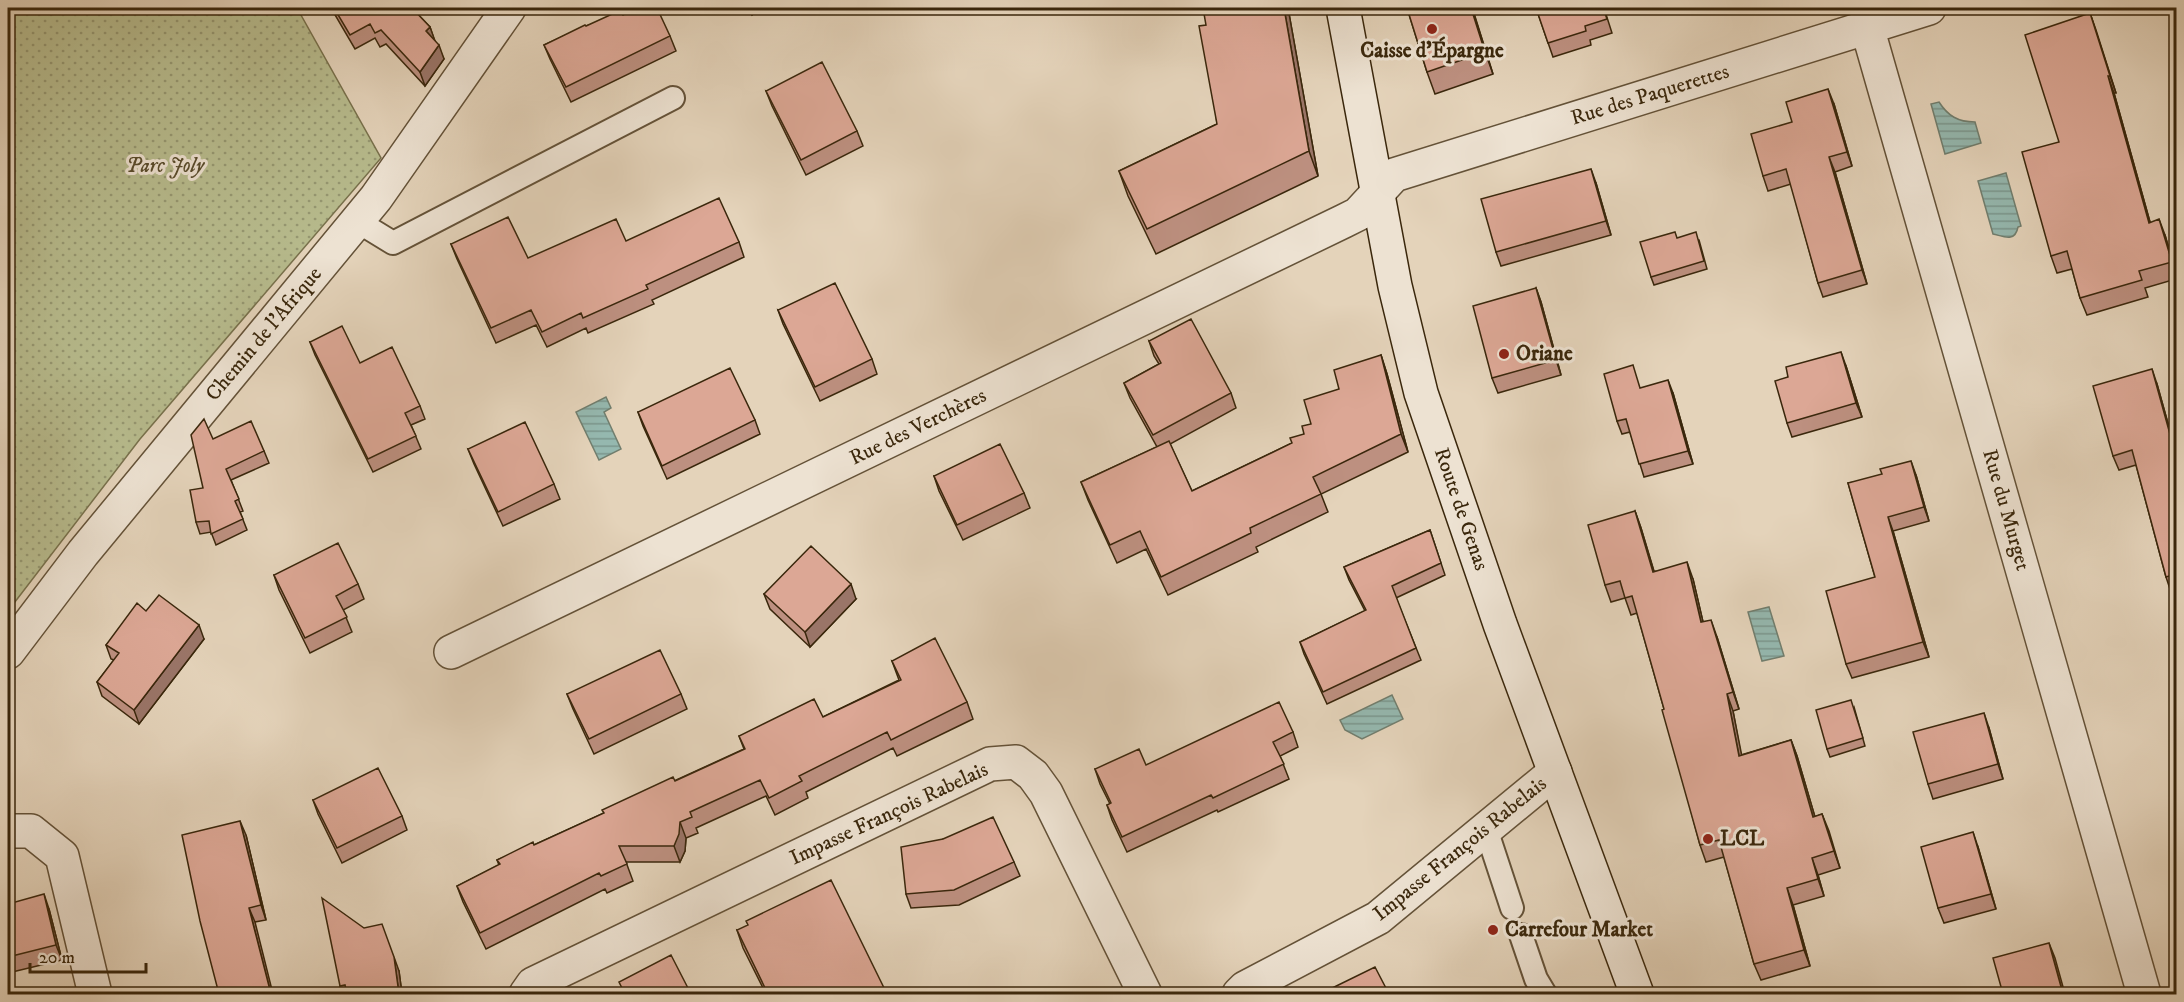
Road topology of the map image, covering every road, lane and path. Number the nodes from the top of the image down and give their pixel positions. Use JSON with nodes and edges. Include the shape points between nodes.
{"nodes":[{"id":1,"x":508,"y":8,"type":"edge"},
{"id":2,"x":1343,"y":8,"type":"edge"},
{"id":3,"x":1929,"y":8,"type":"edge"},
{"id":4,"x":1867,"y":27,"type":"junction"},
{"id":5,"x":673,"y":98,"type":"dead end"},
{"id":6,"x":1378,"y":192,"type":"junction"},
{"id":7,"x":357,"y":221,"type":"junction"},
{"id":8,"x":8,"y":652,"type":"edge"},
{"id":9,"x":452,"y":652,"type":"dead end"},
{"id":10,"x":1555,"y":772,"type":"junction"},
{"id":11,"x":1486,"y":829,"type":"junction"},
{"id":12,"x":8,"y":831,"type":"edge"},
{"id":13,"x":1512,"y":908,"type":"dead end"},
{"id":14,"x":1521,"y":935,"type":"dead end"},
{"id":15,"x":96,"y":994,"type":"edge"},
{"id":16,"x":526,"y":994,"type":"edge"},
{"id":17,"x":1145,"y":994,"type":"edge"},
{"id":18,"x":1239,"y":994,"type":"edge"},
{"id":19,"x":1545,"y":994,"type":"edge"},
{"id":20,"x":1635,"y":994,"type":"edge"},
{"id":21,"x":2144,"y":994,"type":"edge"}],
"edges":[{"from":1,"to":7,"type":"street","name":"Chemin de l'Afrique"},
{"from":2,"to":6,"type":"street","name":"Route de Genas"},
{"from":3,"to":4,"type":"street","name":"Rue des Paquerettes"},
{"from":4,"to":6,"type":"street","name":"Rue des Paquerettes","via":[[1394,175]]},
{"from":4,"to":21,"type":"street","name":"Rue du Murget"},
{"from":5,"to":7,"type":"lane","via":[[393,243]]},
{"from":6,"to":9,"type":"street","name":"Rue des Verchères","via":[[1351,218]]},
{"from":6,"to":10,"type":"street","name":"Route de Genas","via":[[1395,286],[1421,393]]},
{"from":7,"to":8,"type":"street","name":"Chemin de l'Afrique","via":[[83,553]]},
{"from":10,"to":11,"type":"street","name":"Impasse François Rabelais"},
{"from":10,"to":20,"type":"street","name":"Route de Genas"},
{"from":11,"to":13,"type":"lane"},
{"from":11,"to":18,"type":"street","name":"Impasse François Rabelais","via":[[1378,918]]},
{"from":12,"to":15,"type":"street","via":[[31,831],[62,856]]},
{"from":14,"to":19,"type":"lane"},
{"from":16,"to":17,"type":"street","name":"Impasse François Rabelais","via":[[533,984],[990,764],[1016,762],[1034,775],[1046,793]]}]}
